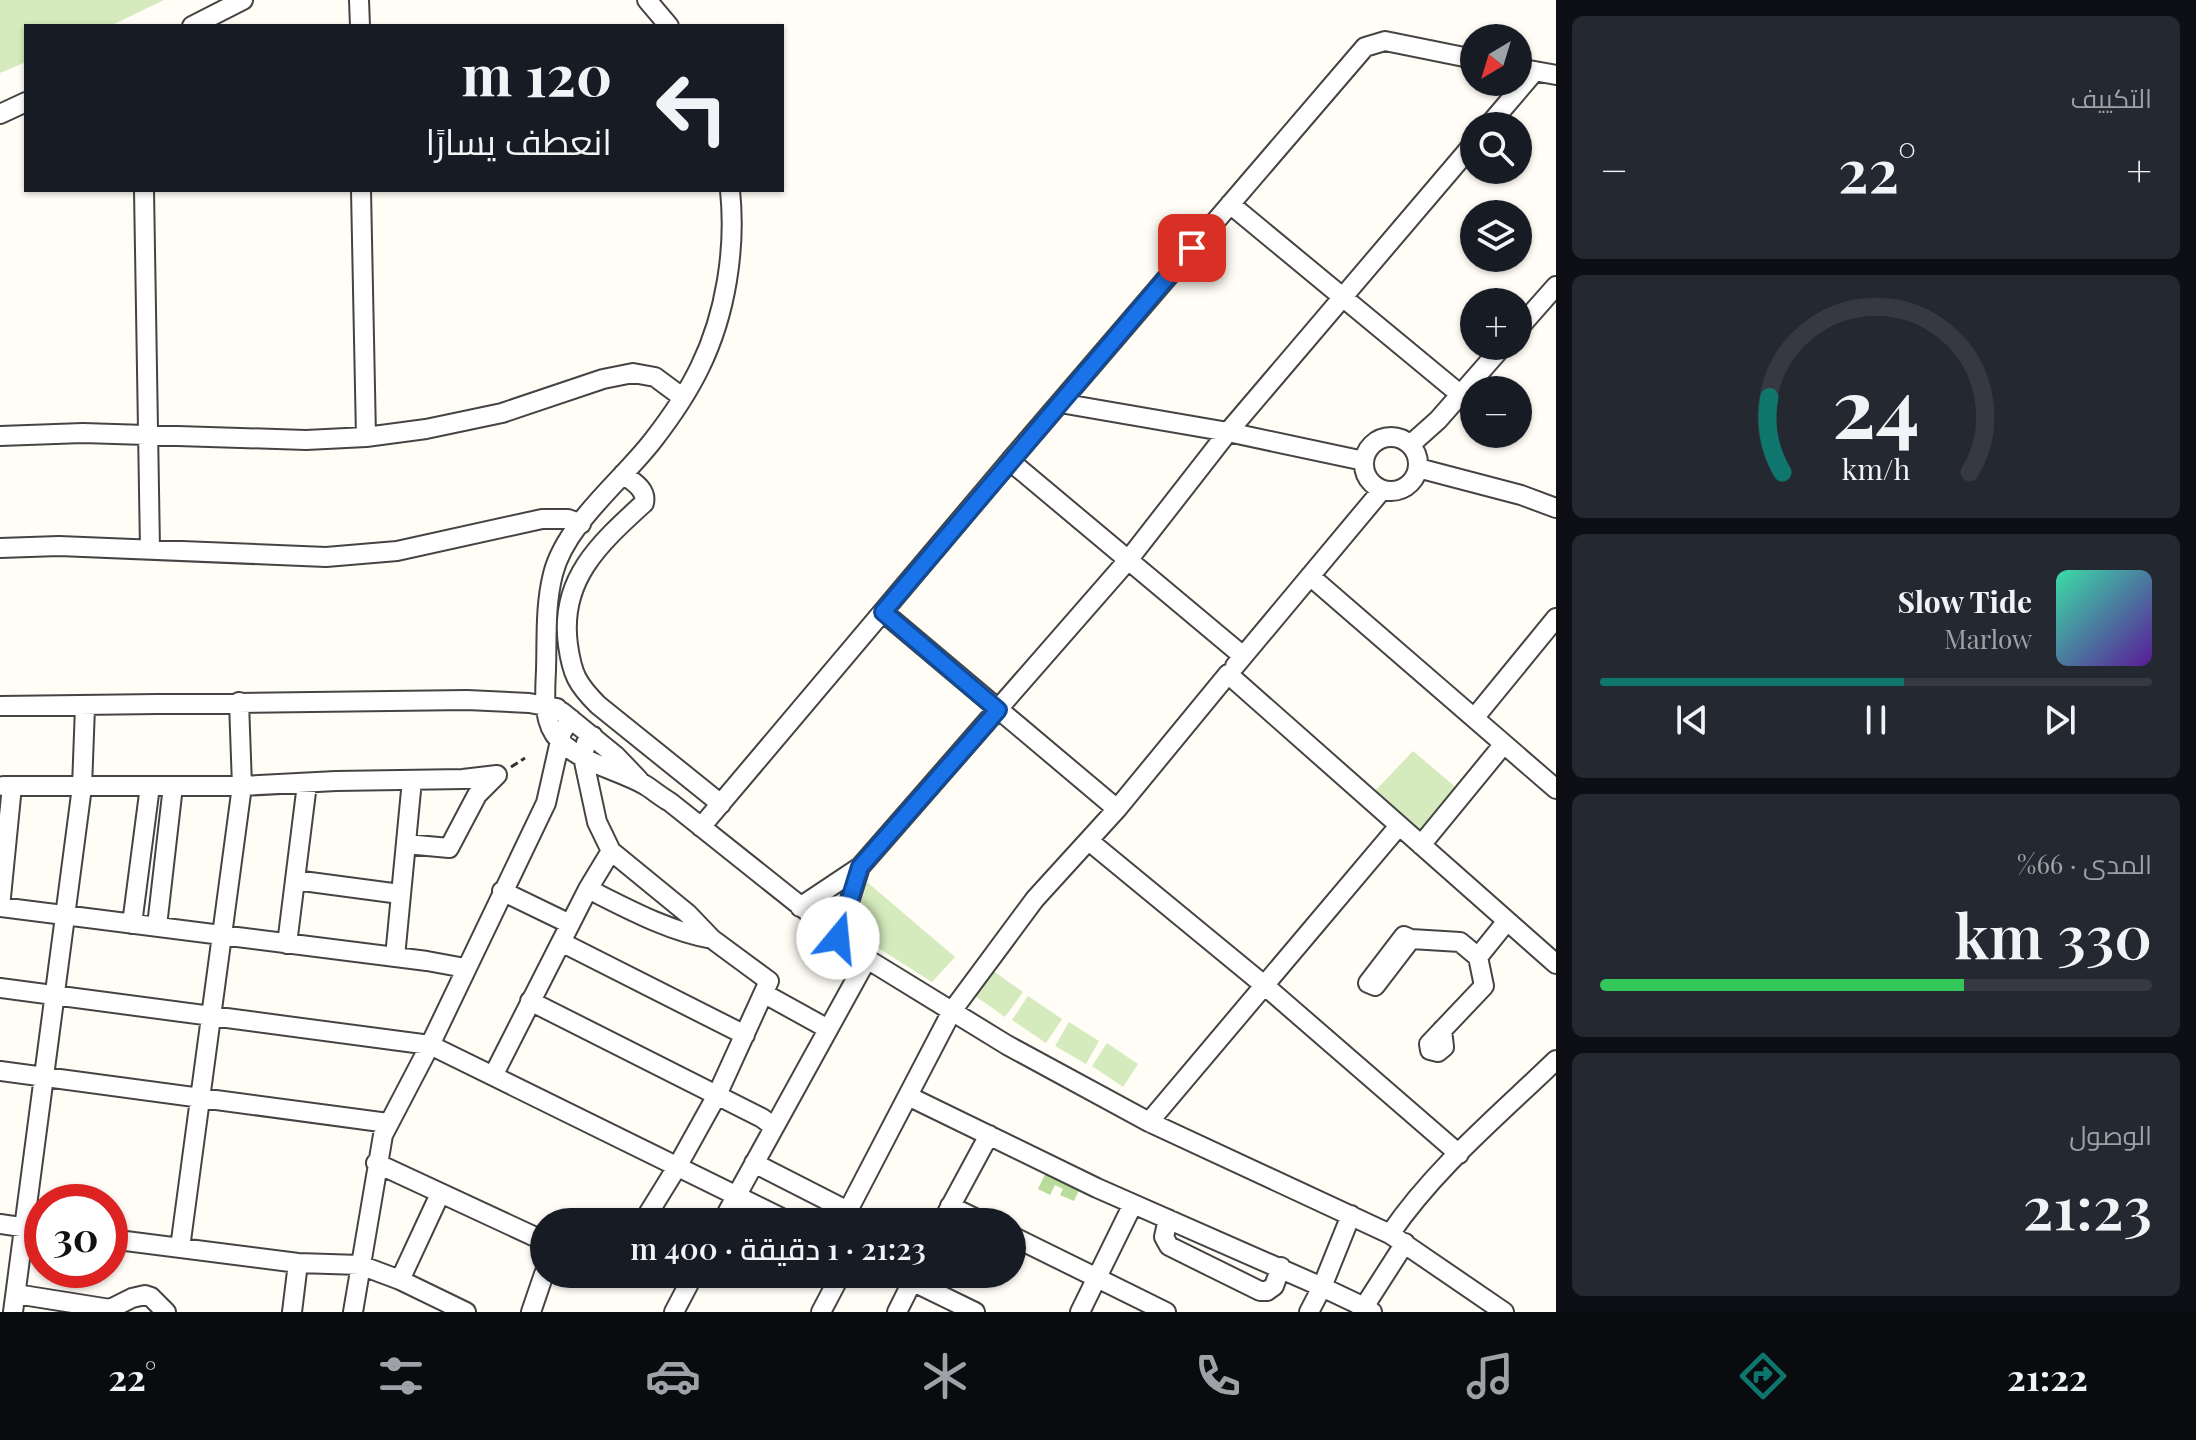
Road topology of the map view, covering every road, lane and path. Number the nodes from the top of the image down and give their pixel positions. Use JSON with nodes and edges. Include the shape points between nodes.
{"nodes":[{"id":1,"x":243,"y":0,"type":"edge"},
{"id":2,"x":359,"y":0,"type":"edge"},
{"id":3,"x":647,"y":0,"type":"edge"},
{"id":4,"x":196,"y":24,"type":"edge"},
{"id":5,"x":360,"y":24,"type":"edge"},
{"id":6,"x":667,"y":24,"type":"edge"},
{"id":7,"x":1460,"y":56,"type":"edge"},
{"id":8,"x":1532,"y":70,"type":"edge"},
{"id":9,"x":1556,"y":75,"type":"edge"},
{"id":10,"x":24,"y":103,"type":"edge"},
{"id":11,"x":0,"y":114,"type":"edge"},
{"id":12,"x":1460,"y":159,"type":"edge"},
{"id":13,"x":144,"y":192,"type":"edge"},
{"id":14,"x":361,"y":192,"type":"edge"},
{"id":15,"x":730,"y":192,"type":"edge"},
{"id":16,"x":1230,"y":204,"type":"junction"},
{"id":17,"x":1556,"y":286,"type":"edge"},
{"id":18,"x":1343,"y":297,"type":"junction"},
{"id":19,"x":1532,"y":313,"type":"edge"},
{"id":20,"x":1491,"y":360,"type":"edge"},
{"id":21,"x":1477,"y":376,"type":"edge"},
{"id":22,"x":1460,"y":394,"type":"edge"},
{"id":23,"x":1460,"y":396,"type":"edge"},
{"id":24,"x":682,"y":397,"type":"junction"},
{"id":25,"x":1060,"y":403,"type":"junction"},
{"id":26,"x":1228,"y":432,"type":"junction"},
{"id":27,"x":147,"y":435,"type":"junction"},
{"id":28,"x":0,"y":436,"type":"edge"},
{"id":29,"x":366,"y":437,"type":"junction"},
{"id":30,"x":1410,"y":445,"type":"junction"},
{"id":31,"x":1010,"y":461,"type":"junction"},
{"id":32,"x":1364,"y":461,"type":"junction"},
{"id":33,"x":1418,"y":468,"type":"junction"},
{"id":34,"x":623,"y":474,"type":"junction"},
{"id":35,"x":1382,"y":490,"type":"junction"},
{"id":36,"x":1556,"y":508,"type":"edge"},
{"id":37,"x":581,"y":524,"type":"junction"},
{"id":38,"x":0,"y":548,"type":"edge"},
{"id":39,"x":150,"y":549,"type":"junction"},
{"id":40,"x":1129,"y":559,"type":"junction"},
{"id":41,"x":1310,"y":576,"type":"junction"},
{"id":42,"x":883,"y":612,"type":"junction"},
{"id":43,"x":1556,"y":618,"type":"edge"},
{"id":44,"x":1243,"y":656,"type":"junction"},
{"id":45,"x":1228,"y":674,"type":"junction"},
{"id":46,"x":239,"y":702,"type":"junction"},
{"id":47,"x":0,"y":706,"type":"edge"},
{"id":48,"x":85,"y":707,"type":"junction"},
{"id":49,"x":555,"y":707,"type":"junction"},
{"id":50,"x":998,"y":710,"type":"junction"},
{"id":51,"x":1475,"y":717,"type":"junction"},
{"id":52,"x":593,"y":736,"type":"junction"},
{"id":53,"x":559,"y":740,"type":"junction"},
{"id":54,"x":1503,"y":745,"type":"junction"},
{"id":55,"x":583,"y":757,"type":"junction"},
{"id":56,"x":412,"y":780,"type":"junction"},
{"id":57,"x":307,"y":784,"type":"junction"},
{"id":58,"x":644,"y":785,"type":"junction"},
{"id":59,"x":6,"y":786,"type":"edge"},
{"id":60,"x":150,"y":786,"type":"junction"},
{"id":61,"x":173,"y":786,"type":"junction"},
{"id":62,"x":242,"y":786,"type":"junction"},
{"id":63,"x":82,"y":787,"type":"junction"},
{"id":64,"x":1556,"y":789,"type":"edge"},
{"id":65,"x":721,"y":804,"type":"junction"},
{"id":66,"x":1117,"y":809,"type":"junction"},
{"id":67,"x":701,"y":827,"type":"junction"},
{"id":68,"x":1398,"y":827,"type":"junction"},
{"id":69,"x":1089,"y":841,"type":"junction"},
{"id":70,"x":406,"y":844,"type":"junction"},
{"id":71,"x":1421,"y":845,"type":"junction"},
{"id":72,"x":611,"y":851,"type":"junction"},
{"id":73,"x":860,"y":867,"type":"junction"},
{"id":74,"x":295,"y":880,"type":"junction"},
{"id":75,"x":588,"y":889,"type":"junction"},
{"id":76,"x":502,"y":891,"type":"junction"},
{"id":77,"x":400,"y":894,"type":"junction"},
{"id":78,"x":800,"y":907,"type":"junction"},
{"id":79,"x":65,"y":914,"type":"junction"},
{"id":80,"x":1507,"y":921,"type":"junction"},
{"id":81,"x":132,"y":924,"type":"junction"},
{"id":82,"x":570,"y":924,"type":"junction"},
{"id":83,"x":157,"y":926,"type":"junction"},
{"id":84,"x":222,"y":935,"type":"junction"},
{"id":85,"x":838,"y":938,"type":"junction"},
{"id":86,"x":712,"y":939,"type":"junction"},
{"id":87,"x":1411,"y":939,"type":"dead end"},
{"id":88,"x":561,"y":942,"type":"junction"},
{"id":89,"x":287,"y":944,"type":"junction"},
{"id":90,"x":395,"y":957,"type":"junction"},
{"id":91,"x":1478,"y":957,"type":"junction"},
{"id":92,"x":867,"y":959,"type":"junction"},
{"id":93,"x":1556,"y":964,"type":"edge"},
{"id":94,"x":465,"y":968,"type":"junction"},
{"id":95,"x":1264,"y":985,"type":"junction"},
{"id":96,"x":0,"y":988,"type":"edge"},
{"id":97,"x":54,"y":994,"type":"junction"},
{"id":98,"x":765,"y":994,"type":"junction"},
{"id":99,"x":530,"y":1001,"type":"junction"},
{"id":100,"x":952,"y":1011,"type":"junction"},
{"id":101,"x":213,"y":1014,"type":"junction"},
{"id":102,"x":828,"y":1029,"type":"junction"},
{"id":103,"x":1442,"y":1030,"type":"dead end"},
{"id":104,"x":745,"y":1035,"type":"junction"},
{"id":105,"x":430,"y":1045,"type":"junction"},
{"id":106,"x":1556,"y":1060,"type":"edge"},
{"id":107,"x":0,"y":1071,"type":"edge"},
{"id":108,"x":494,"y":1074,"type":"junction"},
{"id":109,"x":42,"y":1076,"type":"junction"},
{"id":110,"x":717,"y":1095,"type":"junction"},
{"id":111,"x":908,"y":1096,"type":"junction"},
{"id":112,"x":201,"y":1099,"type":"junction"},
{"id":113,"x":1149,"y":1122,"type":"junction"},
{"id":114,"x":388,"y":1123,"type":"junction"},
{"id":115,"x":774,"y":1127,"type":"junction"},
{"id":116,"x":989,"y":1135,"type":"junction"},
{"id":117,"x":1459,"y":1154,"type":"junction"},
{"id":118,"x":376,"y":1163,"type":"junction"},
{"id":119,"x":754,"y":1163,"type":"junction"},
{"id":120,"x":677,"y":1167,"type":"junction"},
{"id":121,"x":440,"y":1194,"type":"junction"},
{"id":122,"x":736,"y":1196,"type":"junction"},
{"id":123,"x":1133,"y":1204,"type":"junction"},
{"id":124,"x":652,"y":1208,"type":"edge"},
{"id":125,"x":730,"y":1208,"type":"edge"},
{"id":126,"x":761,"y":1208,"type":"edge"},
{"id":127,"x":830,"y":1208,"type":"edge"},
{"id":128,"x":850,"y":1208,"type":"edge"},
{"id":129,"x":949,"y":1208,"type":"edge"},
{"id":130,"x":1351,"y":1215,"type":"junction"},
{"id":131,"x":1168,"y":1219,"type":"junction"},
{"id":132,"x":0,"y":1224,"type":"edge"},
{"id":133,"x":23,"y":1227,"type":"junction"},
{"id":134,"x":530,"y":1235,"type":"edge"},
{"id":135,"x":1397,"y":1239,"type":"junction"},
{"id":136,"x":128,"y":1241,"type":"edge"},
{"id":137,"x":1026,"y":1243,"type":"edge"},
{"id":138,"x":180,"y":1248,"type":"junction"},
{"id":139,"x":298,"y":1263,"type":"junction"},
{"id":140,"x":360,"y":1265,"type":"junction"},
{"id":141,"x":1281,"y":1267,"type":"junction"},
{"id":142,"x":1097,"y":1278,"type":"junction"},
{"id":143,"x":400,"y":1280,"type":"junction"},
{"id":144,"x":1322,"y":1287,"type":"junction"},
{"id":145,"x":539,"y":1288,"type":"edge"},
{"id":146,"x":687,"y":1288,"type":"edge"},
{"id":147,"x":834,"y":1288,"type":"edge"},
{"id":148,"x":904,"y":1288,"type":"edge"},
{"id":149,"x":930,"y":1288,"type":"edge"},
{"id":150,"x":14,"y":1303,"type":"edge"},
{"id":151,"x":84,"y":1309,"type":"edge"},
{"id":152,"x":1366,"y":1310,"type":"edge"},
{"id":153,"x":166,"y":1312,"type":"edge"},
{"id":154,"x":292,"y":1312,"type":"edge"},
{"id":155,"x":353,"y":1312,"type":"edge"},
{"id":156,"x":466,"y":1312,"type":"edge"},
{"id":157,"x":531,"y":1312,"type":"edge"},
{"id":158,"x":674,"y":1312,"type":"edge"},
{"id":159,"x":821,"y":1312,"type":"edge"},
{"id":160,"x":897,"y":1312,"type":"edge"},
{"id":161,"x":975,"y":1312,"type":"edge"},
{"id":162,"x":1080,"y":1312,"type":"edge"},
{"id":163,"x":1166,"y":1312,"type":"edge"},
{"id":164,"x":1309,"y":1312,"type":"edge"},
{"id":165,"x":1504,"y":1312,"type":"edge"}],
"edges":[{"from":1,"to":4,"type":"street"},
{"from":2,"to":5,"type":"street"},
{"from":3,"to":6,"type":"street"},
{"from":7,"to":16,"type":"street","via":[[1385,41],[1365,47]]},
{"from":8,"to":9,"type":"street"},
{"from":10,"to":11,"type":"street"},
{"from":12,"to":18,"type":"street"},
{"from":13,"to":27,"type":"street"},
{"from":14,"to":29,"type":"street"},
{"from":15,"to":24,"type":"street","via":[[731,250],[722,305],[701,366]]},
{"from":16,"to":18,"type":"street"},
{"from":16,"to":25,"type":"street"},
{"from":17,"to":19,"type":"street"},
{"from":18,"to":22,"type":"street"},
{"from":18,"to":26,"type":"street"},
{"from":20,"to":21,"type":"street"},
{"from":23,"to":30,"type":"street"},
{"from":24,"to":29,"type":"street","via":[[655,377],[633,373],[502,413]]},
{"from":24,"to":34,"type":"street"},
{"from":25,"to":26,"type":"street"},
{"from":25,"to":31,"type":"street"},
{"from":26,"to":32,"type":"street"},
{"from":26,"to":40,"type":"street"},
{"from":27,"to":28,"type":"street"},
{"from":27,"to":29,"type":"street"},
{"from":27,"to":39,"type":"street"},
{"from":30,"to":32,"type":"street","via":[[1388,438],[1368,450]]},
{"from":30,"to":33,"type":"street"},
{"from":31,"to":40,"type":"street"},
{"from":31,"to":42,"type":"street"},
{"from":32,"to":35,"type":"street","via":[[1372,483]]},
{"from":33,"to":35,"type":"street","via":[[1405,487]]},
{"from":33,"to":36,"type":"street"},
{"from":34,"to":37,"type":"street"},
{"from":34,"to":65,"type":"street","via":[[642,489],[644,503],[597,549],[575,581],[566,610],[572,671],[598,705]]},
{"from":35,"to":41,"type":"street"},
{"from":37,"to":39,"type":"street","via":[[542,519],[397,551],[326,557]]},
{"from":37,"to":49,"type":"street","via":[[554,572],[547,611]]},
{"from":38,"to":39,"type":"street"},
{"from":40,"to":44,"type":"street"},
{"from":40,"to":50,"type":"street"},
{"from":41,"to":44,"type":"street"},
{"from":41,"to":51,"type":"street"},
{"from":42,"to":50,"type":"street"},
{"from":42,"to":65,"type":"street"},
{"from":43,"to":51,"type":"street"},
{"from":44,"to":45,"type":"street"},
{"from":45,"to":66,"type":"street"},
{"from":45,"to":68,"type":"street"},
{"from":46,"to":48,"type":"street"},
{"from":46,"to":49,"type":"street","via":[[467,700]]},
{"from":46,"to":62,"type":"street"},
{"from":47,"to":48,"type":"street"},
{"from":48,"to":63,"type":"street"},
{"from":49,"to":52,"type":"street"},
{"from":49,"to":53,"type":"street","via":[[551,727]]},
{"from":49,"to":53,"type":"street","via":[[564,726]]},
{"from":50,"to":66,"type":"street"},
{"from":50,"to":73,"type":"street"},
{"from":51,"to":54,"type":"street"},
{"from":52,"to":55,"type":"street"},
{"from":52,"to":58,"type":"street"},
{"from":53,"to":55,"type":"street"},
{"from":53,"to":76,"type":"street","via":[[546,803]]},
{"from":54,"to":64,"type":"street"},
{"from":54,"to":71,"type":"street"},
{"from":55,"to":58,"type":"street"},
{"from":55,"to":72,"type":"street","via":[[597,822]]},
{"from":56,"to":57,"type":"street"},
{"from":56,"to":70,"type":"street"},
{"from":56,"to":70,"type":"street","via":[[497,775],[477,795],[449,848]]},
{"from":57,"to":62,"type":"street"},
{"from":57,"to":74,"type":"street"},
{"from":58,"to":67,"type":"street"},
{"from":59,"to":63,"type":"street"},
{"from":59,"to":79,"type":"street","via":[[0,907]]},
{"from":60,"to":61,"type":"street"},
{"from":60,"to":63,"type":"street"},
{"from":60,"to":81,"type":"street"},
{"from":61,"to":62,"type":"street"},
{"from":61,"to":83,"type":"street"},
{"from":62,"to":84,"type":"street"},
{"from":63,"to":79,"type":"street"},
{"from":65,"to":67,"type":"street"},
{"from":66,"to":69,"type":"street"},
{"from":67,"to":78,"type":"street"},
{"from":68,"to":71,"type":"street"},
{"from":68,"to":95,"type":"street"},
{"from":69,"to":95,"type":"street"},
{"from":69,"to":100,"type":"street","via":[[1035,899]]},
{"from":70,"to":77,"type":"street"},
{"from":71,"to":80,"type":"street"},
{"from":72,"to":75,"type":"street"},
{"from":72,"to":86,"type":"street"},
{"from":73,"to":78,"type":"street"},
{"from":73,"to":85,"type":"street"},
{"from":74,"to":77,"type":"street"},
{"from":74,"to":89,"type":"street"},
{"from":75,"to":82,"type":"street"},
{"from":75,"to":86,"type":"street","via":[[661,924]]},
{"from":76,"to":82,"type":"street"},
{"from":76,"to":94,"type":"street"},
{"from":77,"to":90,"type":"street"},
{"from":78,"to":85,"type":"street"},
{"from":79,"to":81,"type":"street"},
{"from":79,"to":97,"type":"street"},
{"from":80,"to":91,"type":"street"},
{"from":80,"to":93,"type":"street"},
{"from":81,"to":83,"type":"street"},
{"from":82,"to":88,"type":"street"},
{"from":83,"to":84,"type":"street"},
{"from":84,"to":89,"type":"street"},
{"from":84,"to":101,"type":"street"},
{"from":85,"to":92,"type":"street"},
{"from":86,"to":98,"type":"street","via":[[765,976]]},
{"from":87,"to":91,"type":"street","via":[[1460,942]]},
{"from":88,"to":99,"type":"street"},
{"from":88,"to":104,"type":"street"},
{"from":89,"to":90,"type":"street"},
{"from":90,"to":94,"type":"street"},
{"from":91,"to":103,"type":"street","via":[[1484,986]]},
{"from":92,"to":100,"type":"street"},
{"from":92,"to":102,"type":"street"},
{"from":94,"to":105,"type":"street"},
{"from":95,"to":113,"type":"street"},
{"from":95,"to":117,"type":"street"},
{"from":96,"to":97,"type":"street"},
{"from":97,"to":101,"type":"street"},
{"from":97,"to":109,"type":"street"},
{"from":98,"to":102,"type":"street"},
{"from":98,"to":104,"type":"street"},
{"from":99,"to":108,"type":"street"},
{"from":99,"to":110,"type":"street"},
{"from":100,"to":111,"type":"street"},
{"from":100,"to":113,"type":"street"},
{"from":101,"to":105,"type":"street"},
{"from":101,"to":112,"type":"street"},
{"from":102,"to":115,"type":"street"},
{"from":104,"to":110,"type":"street"},
{"from":105,"to":108,"type":"street"},
{"from":105,"to":114,"type":"street"},
{"from":106,"to":117,"type":"street"},
{"from":107,"to":109,"type":"street"},
{"from":108,"to":120,"type":"street"},
{"from":109,"to":112,"type":"street"},
{"from":109,"to":133,"type":"street"},
{"from":110,"to":115,"type":"street"},
{"from":110,"to":120,"type":"street"},
{"from":111,"to":116,"type":"street"},
{"from":111,"to":128,"type":"street"},
{"from":112,"to":114,"type":"street"},
{"from":112,"to":138,"type":"street"},
{"from":113,"to":130,"type":"street"},
{"from":114,"to":118,"type":"street"},
{"from":115,"to":119,"type":"street"},
{"from":116,"to":123,"type":"street"},
{"from":116,"to":129,"type":"street"},
{"from":117,"to":135,"type":"street","via":[[1406,1210]]},
{"from":118,"to":121,"type":"street"},
{"from":118,"to":140,"type":"street"},
{"from":119,"to":122,"type":"street"},
{"from":119,"to":127,"type":"street"},
{"from":120,"to":122,"type":"street"},
{"from":120,"to":124,"type":"street"},
{"from":121,"to":134,"type":"street"},
{"from":121,"to":143,"type":"street"},
{"from":122,"to":125,"type":"street"},
{"from":122,"to":126,"type":"street"},
{"from":123,"to":131,"type":"street"},
{"from":123,"to":142,"type":"street"},
{"from":130,"to":135,"type":"street"},
{"from":130,"to":144,"type":"street"},
{"from":131,"to":141,"type":"street"},
{"from":131,"to":141,"type":"street","via":[[1164,1237],[1169,1246],[1260,1291],[1274,1286]]},
{"from":132,"to":133,"type":"street"},
{"from":133,"to":150,"type":"street"},
{"from":135,"to":152,"type":"street"},
{"from":135,"to":165,"type":"street"},
{"from":136,"to":138,"type":"street"},
{"from":137,"to":142,"type":"street"},
{"from":138,"to":139,"type":"street"},
{"from":139,"to":140,"type":"street"},
{"from":139,"to":154,"type":"street"},
{"from":140,"to":143,"type":"street"},
{"from":140,"to":155,"type":"street"},
{"from":141,"to":144,"type":"street"},
{"from":142,"to":162,"type":"street"},
{"from":142,"to":163,"type":"street"},
{"from":143,"to":156,"type":"street"},
{"from":144,"to":152,"type":"street"},
{"from":144,"to":164,"type":"street"},
{"from":145,"to":157,"type":"street"},
{"from":146,"to":158,"type":"street"},
{"from":147,"to":159,"type":"street"},
{"from":148,"to":160,"type":"street"},
{"from":149,"to":161,"type":"street"},
{"from":150,"to":151,"type":"street"},
{"from":151,"to":153,"type":"street","via":[[110,1309],[145,1295]]}]}
